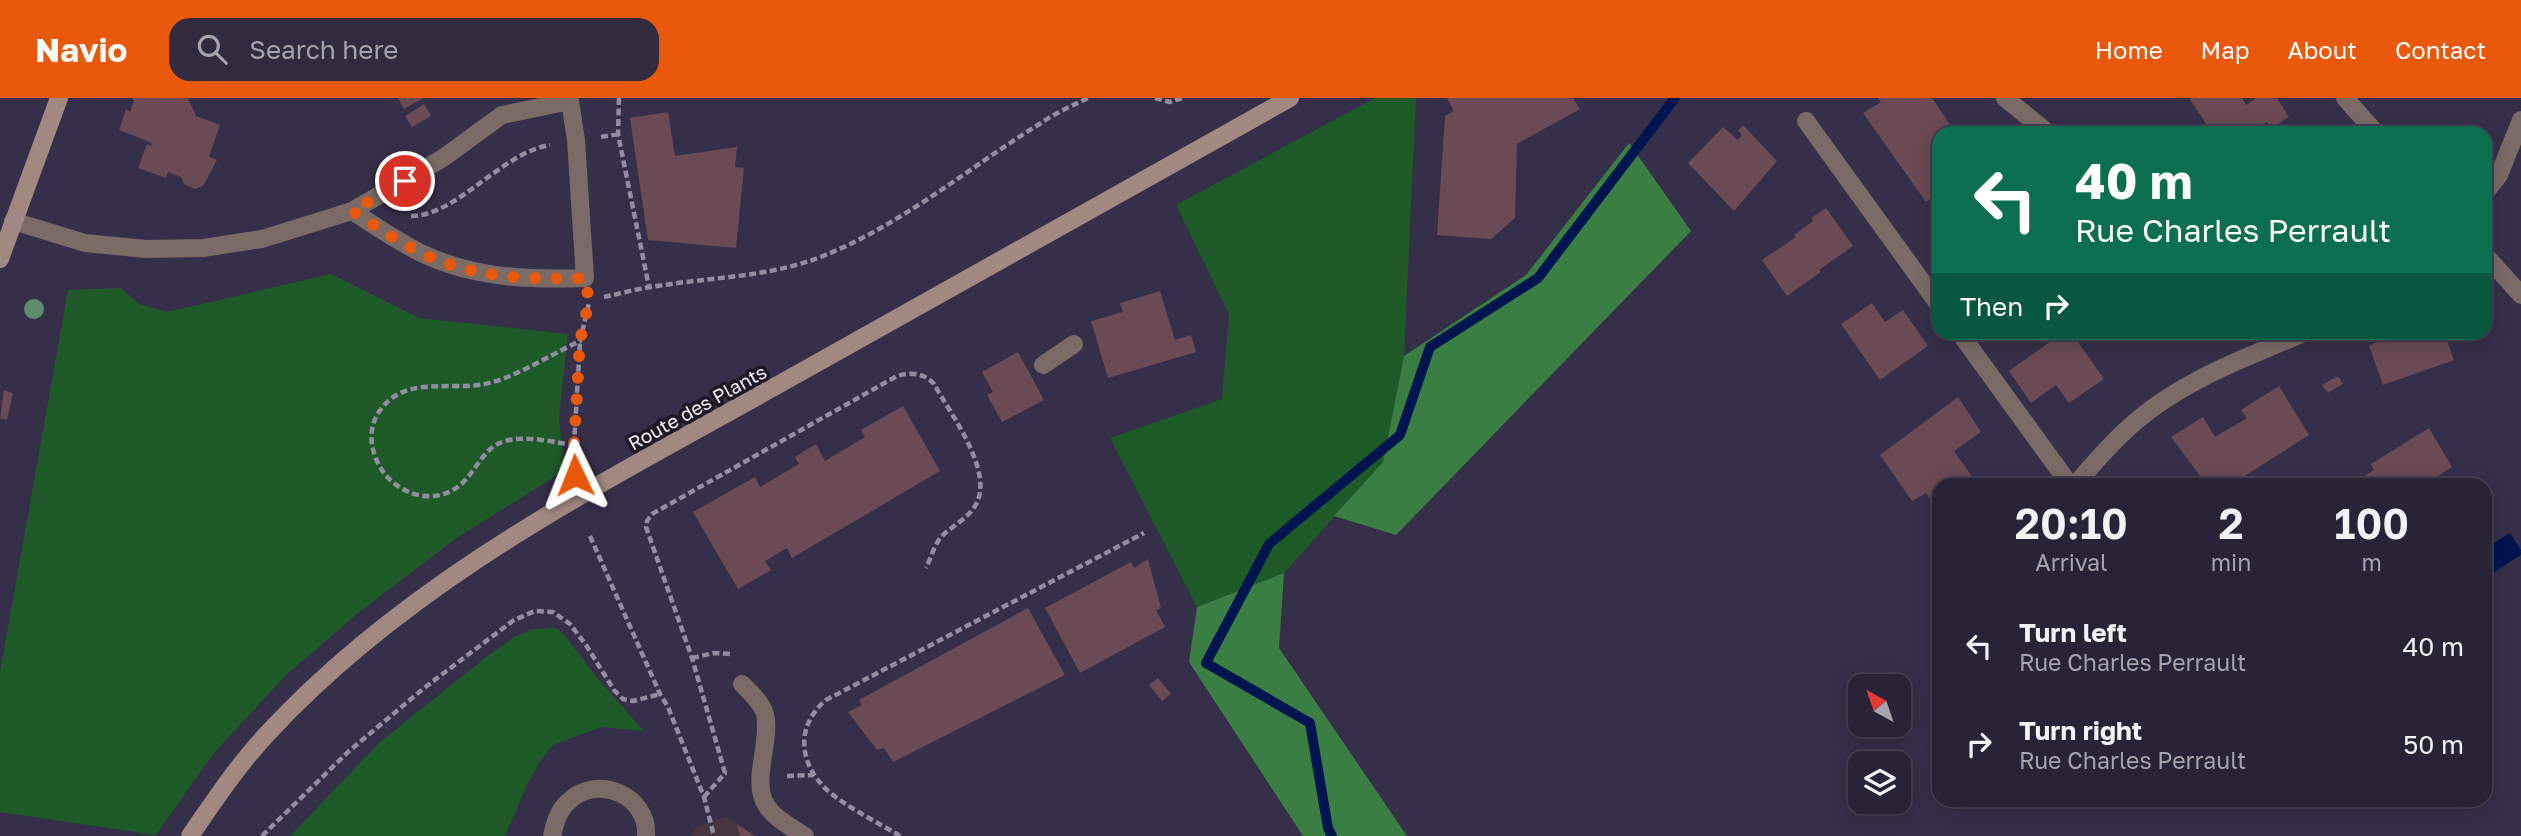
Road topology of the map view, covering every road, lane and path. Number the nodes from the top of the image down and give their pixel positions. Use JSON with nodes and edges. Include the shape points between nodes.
{"nodes":[{"id":1,"x":59,"y":98,"type":"edge"},
{"id":2,"x":619,"y":98,"type":"edge"},
{"id":3,"x":1088,"y":98,"type":"edge"},
{"id":4,"x":1155,"y":98,"type":"edge"},
{"id":5,"x":1182,"y":98,"type":"edge"},
{"id":6,"x":1290,"y":98,"type":"edge"},
{"id":7,"x":2005,"y":98,"type":"edge"},
{"id":8,"x":2345,"y":98,"type":"edge"},
{"id":9,"x":2521,"y":120,"type":"edge"},
{"id":10,"x":1805,"y":121,"type":"dead end"},
{"id":11,"x":2039,"y":126,"type":"edge"},
{"id":12,"x":2370,"y":126,"type":"edge"},
{"id":13,"x":618,"y":134,"type":"junction"},
{"id":14,"x":576,"y":140,"type":"junction"},
{"id":15,"x":2492,"y":184,"type":"edge"},
{"id":16,"x":352,"y":211,"type":"junction"},
{"id":17,"x":13,"y":221,"type":"junction"},
{"id":18,"x":382,"y":230,"type":"junction"},
{"id":19,"x":0,"y":259,"type":"edge"},
{"id":20,"x":2492,"y":263,"type":"edge"},
{"id":21,"x":585,"y":278,"type":"junction"},
{"id":22,"x":649,"y":287,"type":"junction"},
{"id":23,"x":1932,"y":294,"type":"edge"},
{"id":24,"x":2521,"y":295,"type":"edge"},
{"id":25,"x":589,"y":301,"type":"junction"},
{"id":26,"x":1965,"y":340,"type":"edge"},
{"id":27,"x":2286,"y":340,"type":"edge"},
{"id":28,"x":580,"y":341,"type":"junction"},
{"id":29,"x":1074,"y":344,"type":"dead end"},
{"id":30,"x":1042,"y":365,"type":"dead end"},
{"id":31,"x":574,"y":445,"type":"junction"},
{"id":32,"x":575,"y":475,"type":"dead end"},
{"id":33,"x":2067,"y":478,"type":"edge"},
{"id":34,"x":2079,"y":478,"type":"edge"},
{"id":35,"x":1144,"y":533,"type":"dead end"},
{"id":36,"x":590,"y":536,"type":"dead end"},
{"id":37,"x":926,"y":568,"type":"dead end"},
{"id":38,"x":730,"y":653,"type":"dead end"},
{"id":39,"x":692,"y":658,"type":"junction"},
{"id":40,"x":742,"y":684,"type":"dead end"},
{"id":41,"x":660,"y":694,"type":"junction"},
{"id":42,"x":725,"y":773,"type":"dead end"},
{"id":43,"x":190,"y":836,"type":"edge"},
{"id":44,"x":262,"y":836,"type":"edge"},
{"id":45,"x":552,"y":836,"type":"edge"},
{"id":46,"x":646,"y":836,"type":"edge"},
{"id":47,"x":714,"y":836,"type":"edge"},
{"id":48,"x":805,"y":836,"type":"edge"},
{"id":49,"x":900,"y":836,"type":"edge"}],
"edges":[{"from":1,"to":17,"type":"main road"},
{"from":2,"to":13,"type":"path"},
{"from":3,"to":22,"type":"path","via":[[1042,121],[899,217],[822,256],[759,273]]},
{"from":4,"to":5,"type":"path","via":[[1170,102]]},
{"from":6,"to":43,"type":"main road","name":"Route des Plants","via":[[502,542],[386,624],[309,692],[265,736]]},
{"from":7,"to":11,"type":"street"},
{"from":8,"to":12,"type":"street"},
{"from":9,"to":15,"type":"street"},
{"from":10,"to":23,"type":"street"},
{"from":13,"to":14,"type":"path"},
{"from":13,"to":22,"type":"path"},
{"from":14,"to":16,"type":"street","via":[[570,101],[502,114],[443,158]]},
{"from":14,"to":18,"type":"path","via":[[529,150],[435,212],[393,217]]},
{"from":14,"to":21,"type":"street"},
{"from":16,"to":17,"type":"street","via":[[262,239],[176,249],[85,243]]},
{"from":16,"to":18,"type":"street"},
{"from":17,"to":19,"type":"main road"},
{"from":18,"to":21,"type":"street","via":[[454,267],[528,280]]},
{"from":20,"to":24,"type":"street"},
{"from":21,"to":25,"type":"path"},
{"from":22,"to":25,"type":"path"},
{"from":25,"to":28,"type":"path"},
{"from":26,"to":33,"type":"street"},
{"from":27,"to":34,"type":"street","via":[[2214,372],[2156,406]]},
{"from":28,"to":31,"type":"path"},
{"from":28,"to":31,"type":"path","via":[[494,382],[427,385],[404,391],[382,408],[371,438],[388,480],[419,495],[457,487],[486,454],[507,440]]},
{"from":29,"to":30,"type":"street"},
{"from":31,"to":32,"type":"path"},
{"from":35,"to":49,"type":"path","via":[[817,708],[803,736],[810,769],[828,790]]},
{"from":36,"to":41,"type":"path"},
{"from":37,"to":39,"type":"path","via":[[940,537],[976,505],[979,475],[974,455],[934,384],[926,377],[908,374],[897,376],[650,517],[646,527]]},
{"from":38,"to":39,"type":"path"},
{"from":39,"to":42,"type":"path"},
{"from":40,"to":48,"type":"street","via":[[765,714],[764,802]]},
{"from":41,"to":44,"type":"path","via":[[623,699],[570,624],[553,612],[534,611],[514,620],[424,688],[348,752]]},
{"from":41,"to":47,"type":"path","via":[[704,797]]},
{"from":45,"to":46,"type":"street","via":[[559,812],[569,800],[596,788],[611,789],[636,804]]}]}
